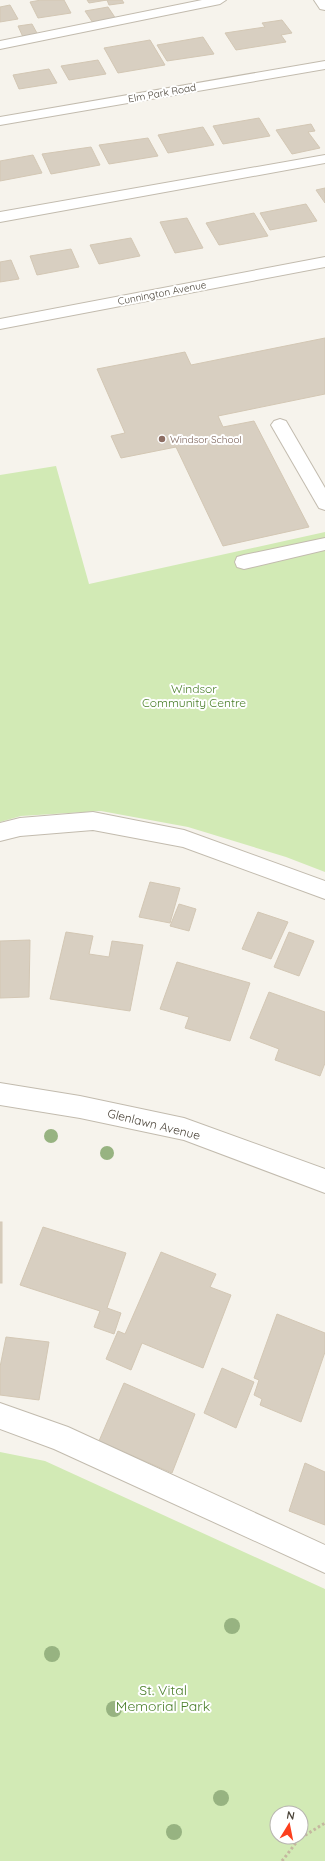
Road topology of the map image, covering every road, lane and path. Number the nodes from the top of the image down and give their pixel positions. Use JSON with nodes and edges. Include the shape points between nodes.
{"nodes":[{"id":1,"x":220,"y":0,"type":"edge"},
{"id":2,"x":320,"y":0,"type":"edge"},
{"id":3,"x":325,"y":6,"type":"edge"},
{"id":4,"x":0,"y":44,"type":"edge"},
{"id":5,"x":325,"y":65,"type":"edge"},
{"id":6,"x":0,"y":121,"type":"edge"},
{"id":7,"x":325,"y":159,"type":"edge"},
{"id":8,"x":0,"y":217,"type":"edge"},
{"id":9,"x":325,"y":262,"type":"edge"},
{"id":10,"x":0,"y":324,"type":"edge"},
{"id":11,"x":280,"y":425,"type":"dead end"},
{"id":12,"x":325,"y":504,"type":"edge"},
{"id":13,"x":325,"y":544,"type":"edge"},
{"id":14,"x":244,"y":562,"type":"dead end"},
{"id":15,"x":0,"y":832,"type":"edge"},
{"id":16,"x":325,"y":890,"type":"edge"},
{"id":17,"x":0,"y":1094,"type":"edge"},
{"id":18,"x":325,"y":1182,"type":"edge"},
{"id":19,"x":0,"y":1416,"type":"edge"},
{"id":20,"x":325,"y":1559,"type":"edge"},
{"id":21,"x":325,"y":1823,"type":"edge"},
{"id":22,"x":282,"y":1861,"type":"edge"}],
"edges":[{"from":1,"to":4,"type":"street"},
{"from":2,"to":3,"type":"street"},
{"from":5,"to":6,"type":"street","name":"Elm Park Road"},
{"from":7,"to":8,"type":"street"},
{"from":9,"to":10,"type":"street","name":"Cunnington Avenue"},
{"from":11,"to":12,"type":"street"},
{"from":13,"to":14,"type":"street"},
{"from":15,"to":16,"type":"street","via":[[20,827],[93,821],[184,839]]},
{"from":17,"to":18,"type":"street","name":"Glenlawn Avenue","via":[[80,1106],[184,1129]]},
{"from":19,"to":20,"type":"street","via":[[58,1437]]},
{"from":21,"to":22,"type":"path","via":[[299,1839]]}]}
